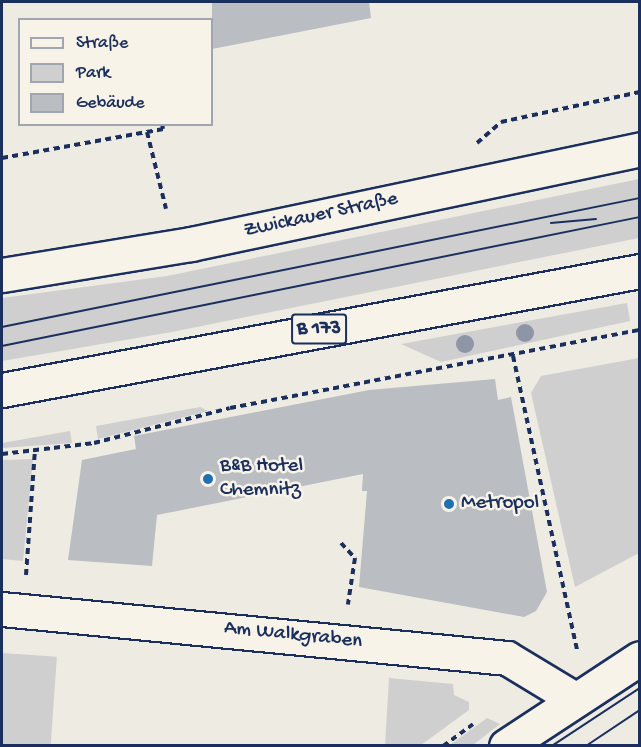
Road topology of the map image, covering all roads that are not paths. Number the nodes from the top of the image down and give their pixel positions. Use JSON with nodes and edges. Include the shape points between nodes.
{"nodes":[{"id":1,"x":639,"y":149,"type":"edge"},
{"id":2,"x":639,"y":271,"type":"edge"},
{"id":3,"x":2,"y":275,"type":"edge"},
{"id":4,"x":2,"y":390,"type":"edge"},
{"id":5,"x":13,"y":609,"type":"edge"},
{"id":6,"x":639,"y":657,"type":"edge"},
{"id":7,"x":573,"y":698,"type":"junction"},
{"id":8,"x":506,"y":746,"type":"edge"}],
"edges":[{"from":1,"to":3,"type":"main road","name":"Zwickauer Straße","via":[[191,244]]},
{"from":2,"to":4,"type":"main road","number":"B 173"},
{"from":5,"to":7,"type":"main road","name":"Am Walkgraben","via":[[507,658]]},
{"from":6,"to":7,"type":"main road"},
{"from":7,"to":8,"type":"main road"}]}
